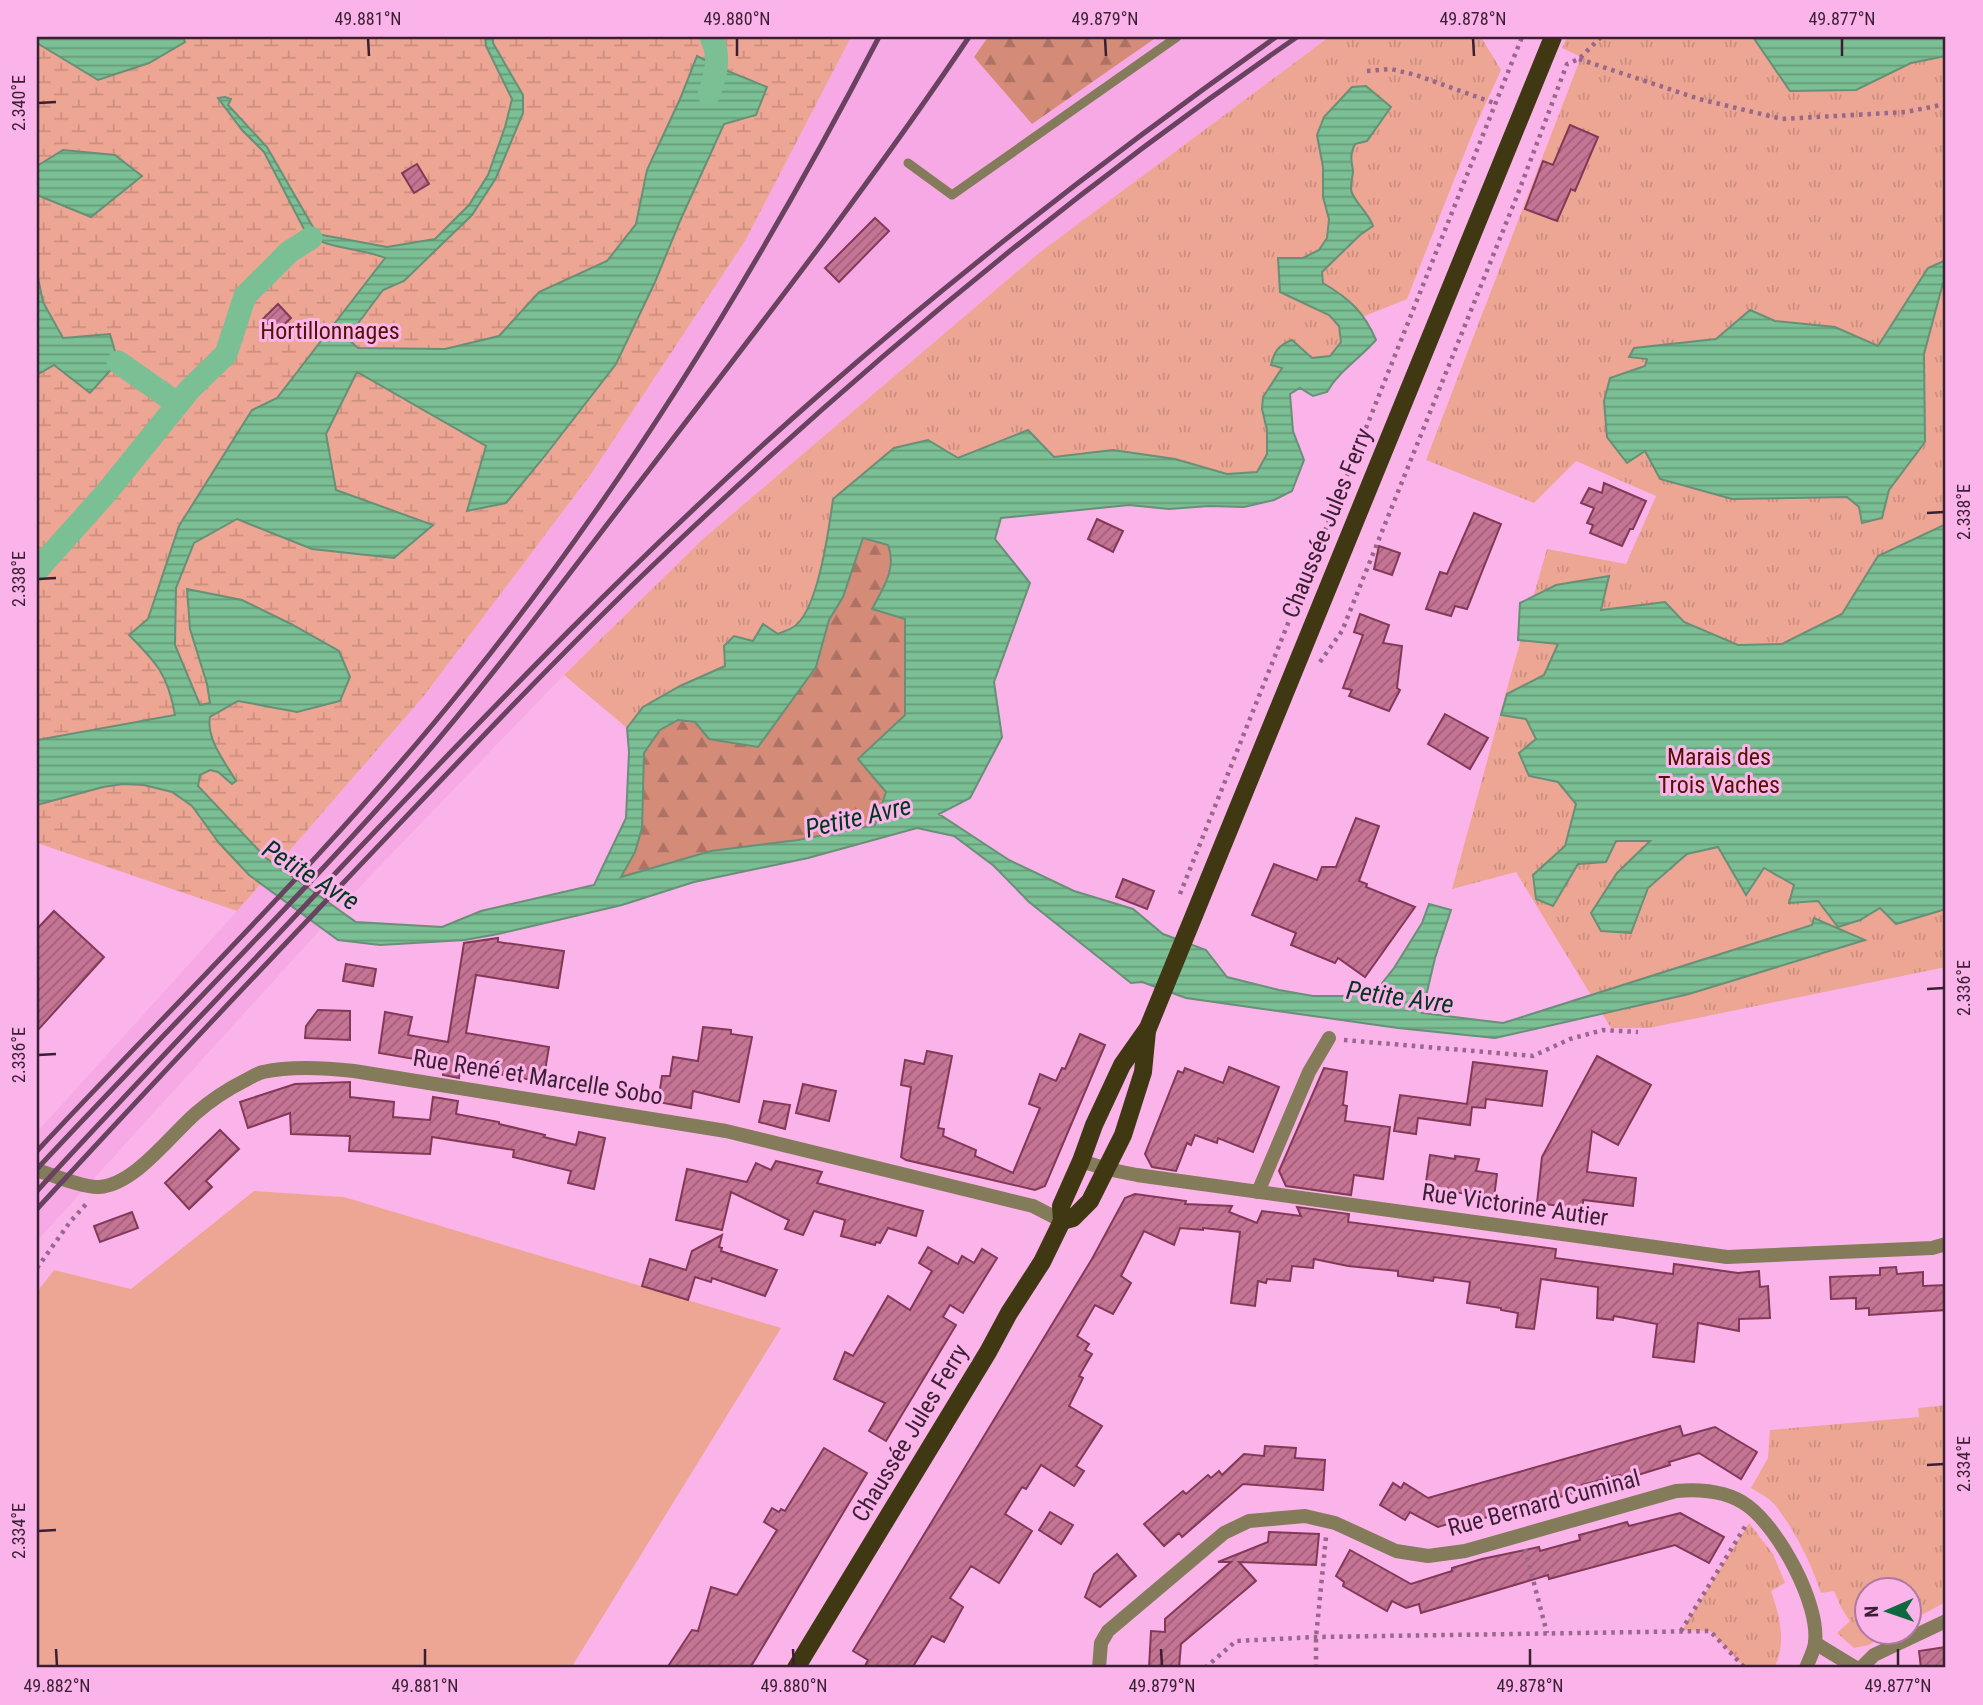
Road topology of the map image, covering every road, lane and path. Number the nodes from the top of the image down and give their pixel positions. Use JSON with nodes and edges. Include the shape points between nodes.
{"nodes":[{"id":1,"x":1177,"y":37,"type":"edge"},
{"id":2,"x":1522,"y":37,"type":"edge"},
{"id":3,"x":1553,"y":37,"type":"edge"},
{"id":4,"x":1601,"y":37,"type":"edge"},
{"id":5,"x":1579,"y":59,"type":"junction"},
{"id":6,"x":1367,"y":71,"type":"dead end"},
{"id":7,"x":1494,"y":103,"type":"junction"},
{"id":8,"x":1946,"y":104,"type":"edge"},
{"id":9,"x":908,"y":163,"type":"dead end"},
{"id":10,"x":1319,"y":663,"type":"dead end"},
{"id":11,"x":1176,"y":907,"type":"dead end"},
{"id":12,"x":1148,"y":1028,"type":"junction"},
{"id":13,"x":1638,"y":1032,"type":"dead end"},
{"id":14,"x":1329,"y":1038,"type":"joint"},
{"id":15,"x":1081,"y":1161,"type":"junction"},
{"id":16,"x":1107,"y":1169,"type":"junction"},
{"id":17,"x":37,"y":1170,"type":"edge"},
{"id":18,"x":101,"y":1187,"type":"junction"},
{"id":19,"x":1258,"y":1192,"type":"junction"},
{"id":20,"x":1062,"y":1221,"type":"junction"},
{"id":21,"x":1946,"y":1244,"type":"edge"},
{"id":22,"x":37,"y":1268,"type":"edge"},
{"id":23,"x":1754,"y":1512,"type":"junction"},
{"id":24,"x":1328,"y":1521,"type":"junction"},
{"id":25,"x":1521,"y":1535,"type":"junction"},
{"id":26,"x":1946,"y":1621,"type":"edge"},
{"id":27,"x":1681,"y":1631,"type":"junction"},
{"id":28,"x":1547,"y":1633,"type":"junction"},
{"id":29,"x":1316,"y":1637,"type":"junction"},
{"id":30,"x":1815,"y":1643,"type":"junction"},
{"id":31,"x":796,"y":1668,"type":"edge"},
{"id":32,"x":1099,"y":1668,"type":"edge"},
{"id":33,"x":1205,"y":1668,"type":"edge"},
{"id":34,"x":1316,"y":1668,"type":"edge"},
{"id":35,"x":1745,"y":1668,"type":"edge"},
{"id":36,"x":1806,"y":1668,"type":"edge"},
{"id":37,"x":1858,"y":1668,"type":"edge"}],
"edges":[{"from":1,"to":9,"type":"lane","via":[[952,195]]},
{"from":2,"to":7,"type":"path"},
{"from":3,"to":12,"type":"main road","name":"Chaussée Jules Ferry"},
{"from":4,"to":5,"type":"path"},
{"from":5,"to":8,"type":"path","via":[[1699,99],[1782,119],[1906,112]]},
{"from":5,"to":10,"type":"path","via":[[1567,64],[1342,631]]},
{"from":6,"to":7,"type":"path","via":[[1391,69],[1416,75]]},
{"from":7,"to":11,"type":"path"},
{"from":12,"to":15,"type":"main road","name":"Chaussée Jules Ferry","via":[[1122,1065]]},
{"from":12,"to":16,"type":"main road","name":"Chaussée Jules Ferry","via":[[1143,1072]]},
{"from":13,"to":14,"type":"path","via":[[1603,1030],[1533,1056]]},
{"from":14,"to":19,"type":"street","via":[[1309,1072]]},
{"from":15,"to":16,"type":"street","name":"Rue Victorine Autier"},
{"from":15,"to":20,"type":"main road","name":"Chaussée Jules Ferry","via":[[1061,1206]]},
{"from":16,"to":19,"type":"street","name":"Rue Victorine Autier"},
{"from":16,"to":20,"type":"main road","name":"Chaussée Jules Ferry","via":[[1090,1201],[1073,1218]]},
{"from":17,"to":18,"type":"street"},
{"from":18,"to":20,"type":"street","name":"Rue René et Marcelle Sobo","via":[[132,1174],[215,1097],[262,1072],[319,1068],[726,1131],[1033,1206]]},
{"from":18,"to":22,"type":"path"},
{"from":19,"to":21,"type":"street","name":"Rue Victorine Autier","via":[[1727,1258]]},
{"from":20,"to":31,"type":"main road","name":"Chaussée Jules Ferry","via":[[1040,1266]]},
{"from":23,"to":25,"type":"street","name":"Rue Bernard Cuminal","via":[[1704,1489],[1676,1491]]},
{"from":23,"to":27,"type":"path"},
{"from":23,"to":30,"type":"street","name":"Rue Bernard Cuminal","via":[[1769,1524],[1788,1553],[1811,1611]]},
{"from":24,"to":25,"type":"street","name":"Rue Bernard Cuminal","via":[[1396,1551],[1428,1556]]},
{"from":24,"to":29,"type":"path"},
{"from":24,"to":32,"type":"street","name":"Rue Bernard Cuminal","via":[[1277,1517],[1249,1521],[1223,1533],[1108,1631],[1101,1643]]},
{"from":25,"to":28,"type":"path"},
{"from":26,"to":37,"type":"street","via":[[1874,1654]]},
{"from":27,"to":28,"type":"path"},
{"from":27,"to":35,"type":"path","via":[[1710,1630]]},
{"from":28,"to":29,"type":"path"},
{"from":29,"to":33,"type":"path","via":[[1236,1641]]},
{"from":29,"to":34,"type":"path"},
{"from":30,"to":36,"type":"street","name":"Rue Bernard Cuminal"},
{"from":30,"to":37,"type":"street"}]}
